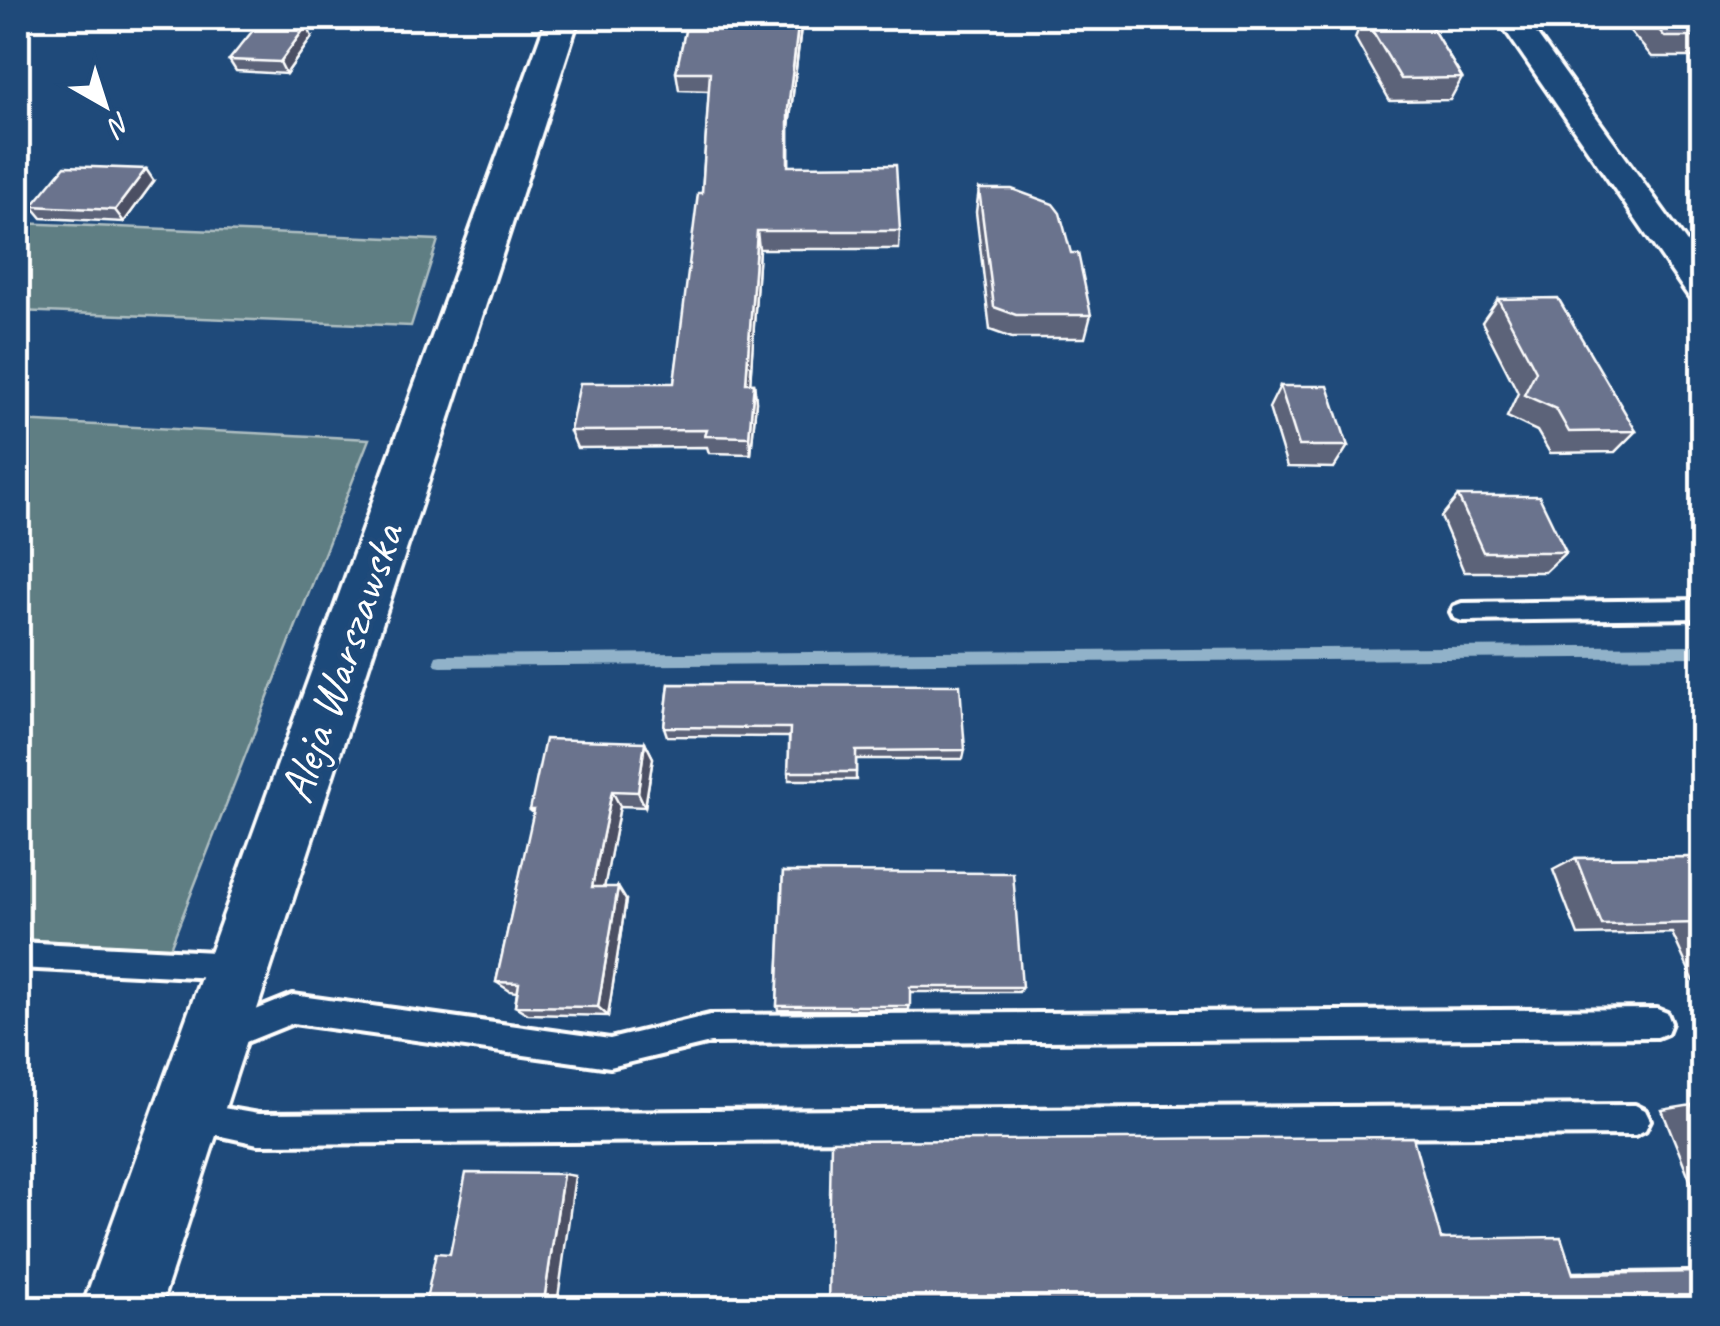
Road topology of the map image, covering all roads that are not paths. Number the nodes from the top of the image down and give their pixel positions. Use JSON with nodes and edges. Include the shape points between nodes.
{"nodes":[{"id":1,"x":564,"y":18,"type":"edge"},
{"id":2,"x":1511,"y":18,"type":"edge"},
{"id":3,"x":1702,"y":289,"type":"edge"},
{"id":4,"x":1702,"y":610,"type":"edge"},
{"id":5,"x":1462,"y":612,"type":"dead end"},
{"id":6,"x":18,"y":955,"type":"edge"},
{"id":7,"x":237,"y":966,"type":"junction"},
{"id":8,"x":1656,"y":1023,"type":"dead end"},
{"id":9,"x":212,"y":1041,"type":"junction"},
{"id":10,"x":186,"y":1117,"type":"junction"},
{"id":11,"x":1634,"y":1120,"type":"dead end"},
{"id":12,"x":121,"y":1308,"type":"edge"}],
"edges":[{"from":1,"to":7,"type":"street","name":"Aleja Warszawska"},
{"from":2,"to":3,"type":"street"},
{"from":4,"to":5,"type":"lane"},
{"from":6,"to":7,"type":"lane"},
{"from":7,"to":9,"type":"street","name":"Aleja Warszawska"},
{"from":8,"to":9,"type":"lane","via":[[710,1028],[610,1053],[292,1010]]},
{"from":9,"to":10,"type":"street","name":"Aleja Warszawska"},
{"from":10,"to":11,"type":"lane","via":[[258,1129]]},
{"from":10,"to":12,"type":"street","name":"Aleja Warszawska"}]}
